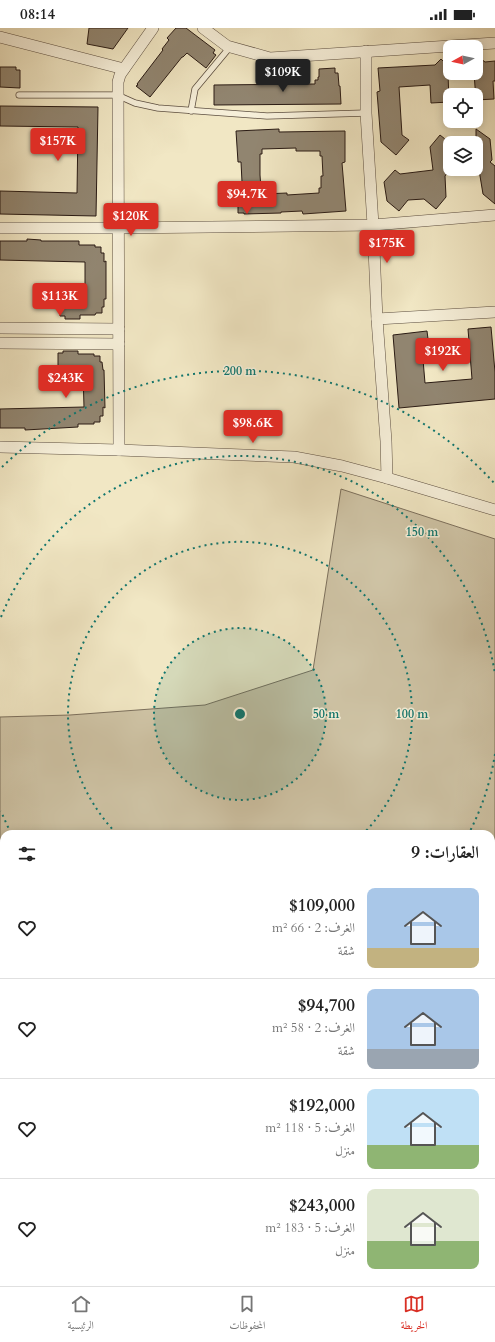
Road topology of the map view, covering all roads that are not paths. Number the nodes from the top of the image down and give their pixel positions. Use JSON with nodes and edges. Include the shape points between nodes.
{"nodes":[{"id":1,"x":153,"y":28,"type":"edge"},
{"id":2,"x":203,"y":28,"type":"edge"},
{"id":3,"x":0,"y":38,"type":"edge"},
{"id":4,"x":495,"y":43,"type":"edge"},
{"id":5,"x":230,"y":47,"type":"junction"},
{"id":6,"x":366,"y":51,"type":"junction"},
{"id":7,"x":124,"y":69,"type":"junction"},
{"id":8,"x":19,"y":95,"type":"dead end"},
{"id":9,"x":117,"y":95,"type":"junction"},
{"id":10,"x":191,"y":111,"type":"junction"},
{"id":11,"x":366,"y":113,"type":"junction"},
{"id":12,"x":495,"y":215,"type":"edge"},
{"id":13,"x":373,"y":225,"type":"junction"},
{"id":14,"x":0,"y":228,"type":"edge"},
{"id":15,"x":119,"y":228,"type":"junction"},
{"id":16,"x":495,"y":312,"type":"edge"},
{"id":17,"x":377,"y":320,"type":"junction"},
{"id":18,"x":0,"y":328,"type":"edge"},
{"id":19,"x":54,"y":328,"type":"junction"},
{"id":20,"x":119,"y":329,"type":"junction"},
{"id":21,"x":0,"y":343,"type":"edge"},
{"id":22,"x":55,"y":344,"type":"junction"},
{"id":23,"x":119,"y":344,"type":"junction"},
{"id":24,"x":0,"y":447,"type":"edge"},
{"id":25,"x":119,"y":450,"type":"junction"},
{"id":26,"x":386,"y":478,"type":"junction"},
{"id":27,"x":495,"y":510,"type":"edge"}],
"edges":[{"from":1,"to":7,"type":"street"},
{"from":2,"to":5,"type":"street"},
{"from":3,"to":7,"type":"street"},
{"from":4,"to":6,"type":"street"},
{"from":5,"to":6,"type":"street","via":[[270,58]]},
{"from":5,"to":10,"type":"lane","via":[[195,89]]},
{"from":6,"to":11,"type":"street"},
{"from":7,"to":9,"type":"street","via":[[118,82]]},
{"from":8,"to":9,"type":"lane"},
{"from":9,"to":10,"type":"lane","via":[[135,103],[158,108]]},
{"from":9,"to":15,"type":"street"},
{"from":10,"to":11,"type":"lane","via":[[267,116]]},
{"from":11,"to":13,"type":"street"},
{"from":12,"to":13,"type":"street"},
{"from":13,"to":15,"type":"street"},
{"from":13,"to":17,"type":"street"},
{"from":14,"to":15,"type":"street"},
{"from":15,"to":20,"type":"street"},
{"from":16,"to":17,"type":"street"},
{"from":17,"to":26,"type":"street","via":[[386,441]]},
{"from":18,"to":19,"type":"street"},
{"from":19,"to":20,"type":"street"},
{"from":19,"to":22,"type":"street"},
{"from":20,"to":23,"type":"street"},
{"from":21,"to":22,"type":"street"},
{"from":22,"to":23,"type":"street"},
{"from":23,"to":25,"type":"street"},
{"from":24,"to":25,"type":"street"},
{"from":25,"to":26,"type":"street","via":[[294,457]]},
{"from":26,"to":27,"type":"street"}]}
